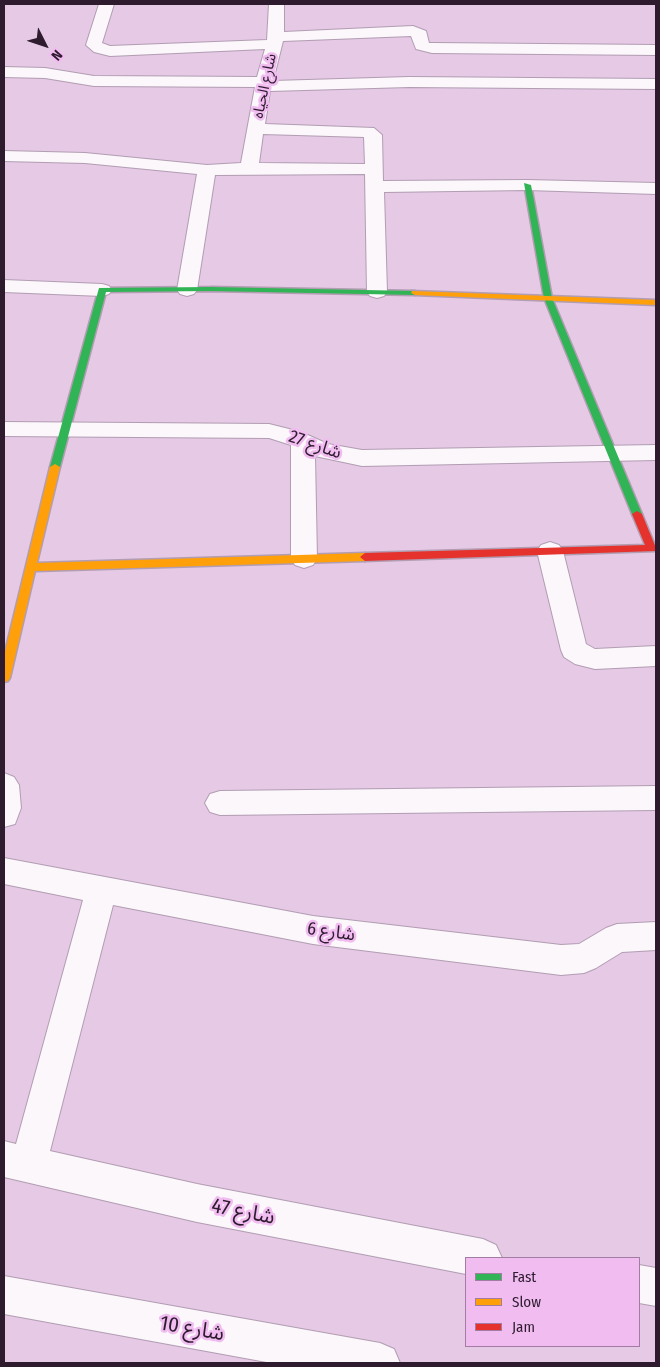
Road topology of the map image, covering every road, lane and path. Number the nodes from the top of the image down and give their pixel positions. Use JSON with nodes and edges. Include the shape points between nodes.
{"nodes":[{"id":1,"x":106,"y":4,"type":"edge"},
{"id":2,"x":276,"y":4,"type":"edge"},
{"id":3,"x":275,"y":40,"type":"junction"},
{"id":4,"x":656,"y":50,"type":"edge"},
{"id":5,"x":4,"y":72,"type":"edge"},
{"id":6,"x":264,"y":84,"type":"junction"},
{"id":7,"x":656,"y":84,"type":"edge"},
{"id":8,"x":256,"y":129,"type":"junction"},
{"id":9,"x":4,"y":156,"type":"edge"},
{"id":10,"x":249,"y":168,"type":"junction"},
{"id":11,"x":207,"y":170,"type":"junction"},
{"id":12,"x":375,"y":178,"type":"junction"},
{"id":13,"x":527,"y":185,"type":"junction"},
{"id":14,"x":656,"y":189,"type":"edge"},
{"id":15,"x":4,"y":286,"type":"edge"},
{"id":16,"x":102,"y":290,"type":"junction"},
{"id":17,"x":187,"y":290,"type":"junction"},
{"id":18,"x":377,"y":292,"type":"junction"},
{"id":19,"x":548,"y":298,"type":"junction"},
{"id":20,"x":656,"y":303,"type":"edge"},
{"id":21,"x":64,"y":428,"type":"junction"},
{"id":22,"x":4,"y":429,"type":"edge"},
{"id":23,"x":303,"y":442,"type":"junction"},
{"id":24,"x":656,"y":452,"type":"edge"},
{"id":25,"x":613,"y":454,"type":"junction"},
{"id":26,"x":654,"y":548,"type":"edge"},
{"id":27,"x":550,"y":551,"type":"junction"},
{"id":28,"x":304,"y":559,"type":"junction"},
{"id":29,"x":31,"y":567,"type":"junction"},
{"id":30,"x":656,"y":656,"type":"edge"},
{"id":31,"x":4,"y":678,"type":"edge"},
{"id":32,"x":4,"y":785,"type":"edge"},
{"id":33,"x":656,"y":798,"type":"edge"},
{"id":34,"x":220,"y":803,"type":"dead end"},
{"id":35,"x":4,"y":815,"type":"edge"},
{"id":36,"x":4,"y":872,"type":"edge"},
{"id":37,"x":100,"y":890,"type":"junction"},
{"id":38,"x":656,"y":936,"type":"edge"},
{"id":39,"x":16,"y":1162,"type":"edge"},
{"id":40,"x":478,"y":1257,"type":"edge"},
{"id":41,"x":640,"y":1284,"type":"edge"},
{"id":42,"x":656,"y":1286,"type":"edge"},
{"id":43,"x":4,"y":1295,"type":"edge"},
{"id":44,"x":380,"y":1363,"type":"edge"}],
"edges":[{"from":1,"to":3,"type":"street","via":[[94,45],[100,49],[110,51]]},
{"from":2,"to":3,"type":"street","name":"شارع الحياه"},
{"from":3,"to":4,"type":"street","via":[[413,31],[420,34],[422,46],[432,48]]},
{"from":3,"to":6,"type":"street","name":"شارع الحياه"},
{"from":5,"to":6,"type":"street","via":[[45,73],[94,81]]},
{"from":6,"to":7,"type":"street"},
{"from":6,"to":8,"type":"street","name":"شارع الحياه"},
{"from":8,"to":10,"type":"street","name":"شارع الحياه"},
{"from":8,"to":12,"type":"street","via":[[368,132],[373,136]]},
{"from":9,"to":11,"type":"street","via":[[85,158]]},
{"from":10,"to":11,"type":"street"},
{"from":10,"to":12,"type":"street"},
{"from":11,"to":17,"type":"street"},
{"from":12,"to":13,"type":"street"},
{"from":12,"to":18,"type":"street"},
{"from":13,"to":14,"type":"street"},
{"from":13,"to":19,"type":"street"},
{"from":15,"to":16,"type":"street"},
{"from":16,"to":17,"type":"street"},
{"from":16,"to":21,"type":"street"},
{"from":17,"to":18,"type":"street"},
{"from":18,"to":19,"type":"street"},
{"from":19,"to":20,"type":"street"},
{"from":19,"to":25,"type":"street"},
{"from":21,"to":22,"type":"street","name":"شارع 27"},
{"from":21,"to":23,"type":"street","name":"شارع 27","via":[[269,431]]},
{"from":21,"to":29,"type":"street"},
{"from":23,"to":25,"type":"street","name":"شارع 27","via":[[321,450],[362,458]]},
{"from":23,"to":28,"type":"street"},
{"from":24,"to":25,"type":"street","name":"شارع 27"},
{"from":25,"to":26,"type":"street"},
{"from":26,"to":27,"type":"street"},
{"from":27,"to":28,"type":"street"},
{"from":27,"to":30,"type":"street","via":[[574,650],[595,659]]},
{"from":28,"to":29,"type":"street"},
{"from":29,"to":31,"type":"street"},
{"from":32,"to":35,"type":"street"},
{"from":33,"to":34,"type":"street"},
{"from":36,"to":37,"type":"street","name":"شارع 6"},
{"from":37,"to":38,"type":"street","name":"شارع 6","via":[[313,930],[562,960],[584,958],[617,938]]},
{"from":37,"to":39,"type":"street"},
{"from":39,"to":40,"type":"street","name":"شارع 47","via":[[197,1203]]},
{"from":41,"to":42,"type":"street"},
{"from":43,"to":44,"type":"street","name":"شارع 10"}]}
